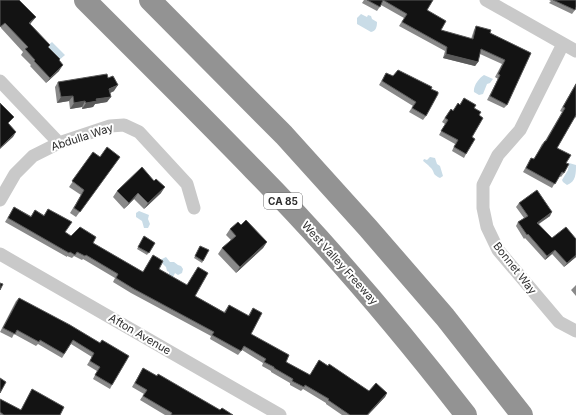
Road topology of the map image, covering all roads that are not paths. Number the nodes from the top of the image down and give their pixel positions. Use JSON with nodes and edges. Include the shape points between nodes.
{"nodes":[{"id":1,"x":86,"y":0,"type":"edge"},
{"id":2,"x":150,"y":0,"type":"edge"},
{"id":3,"x":486,"y":0,"type":"edge"},
{"id":4,"x":563,"y":44,"type":"junction"},
{"id":5,"x":576,"y":51,"type":"edge"},
{"id":6,"x":0,"y":81,"type":"edge"},
{"id":7,"x":59,"y":143,"type":"junction"},
{"id":8,"x":0,"y":200,"type":"edge"},
{"id":9,"x":194,"y":208,"type":"dead end"},
{"id":10,"x":0,"y":254,"type":"edge"},
{"id":11,"x":576,"y":331,"type":"edge"},
{"id":12,"x":280,"y":415,"type":"edge"},
{"id":13,"x":466,"y":415,"type":"edge"},
{"id":14,"x":522,"y":415,"type":"edge"}],
"edges":[{"from":1,"to":13,"type":"highway","name":"West Valley Freeway","number":"CA 85","via":[[255,171],[335,257],[412,345]]},
{"from":2,"to":14,"type":"highway","via":[[284,135],[368,228],[445,317]]},
{"from":3,"to":4,"type":"street"},
{"from":4,"to":5,"type":"street"},
{"from":4,"to":11,"type":"street","name":"Bonnet Way","via":[[520,130],[498,155],[483,185],[483,208],[487,227],[498,250],[559,322]]},
{"from":6,"to":7,"type":"street"},
{"from":7,"to":8,"type":"street","name":"Abdulla Way","via":[[33,156],[15,174]]},
{"from":7,"to":9,"type":"street","name":"Abdulla Way","via":[[110,126],[124,125],[139,132],[187,184]]},
{"from":10,"to":12,"type":"street","name":"Afton Avenue"}]}
